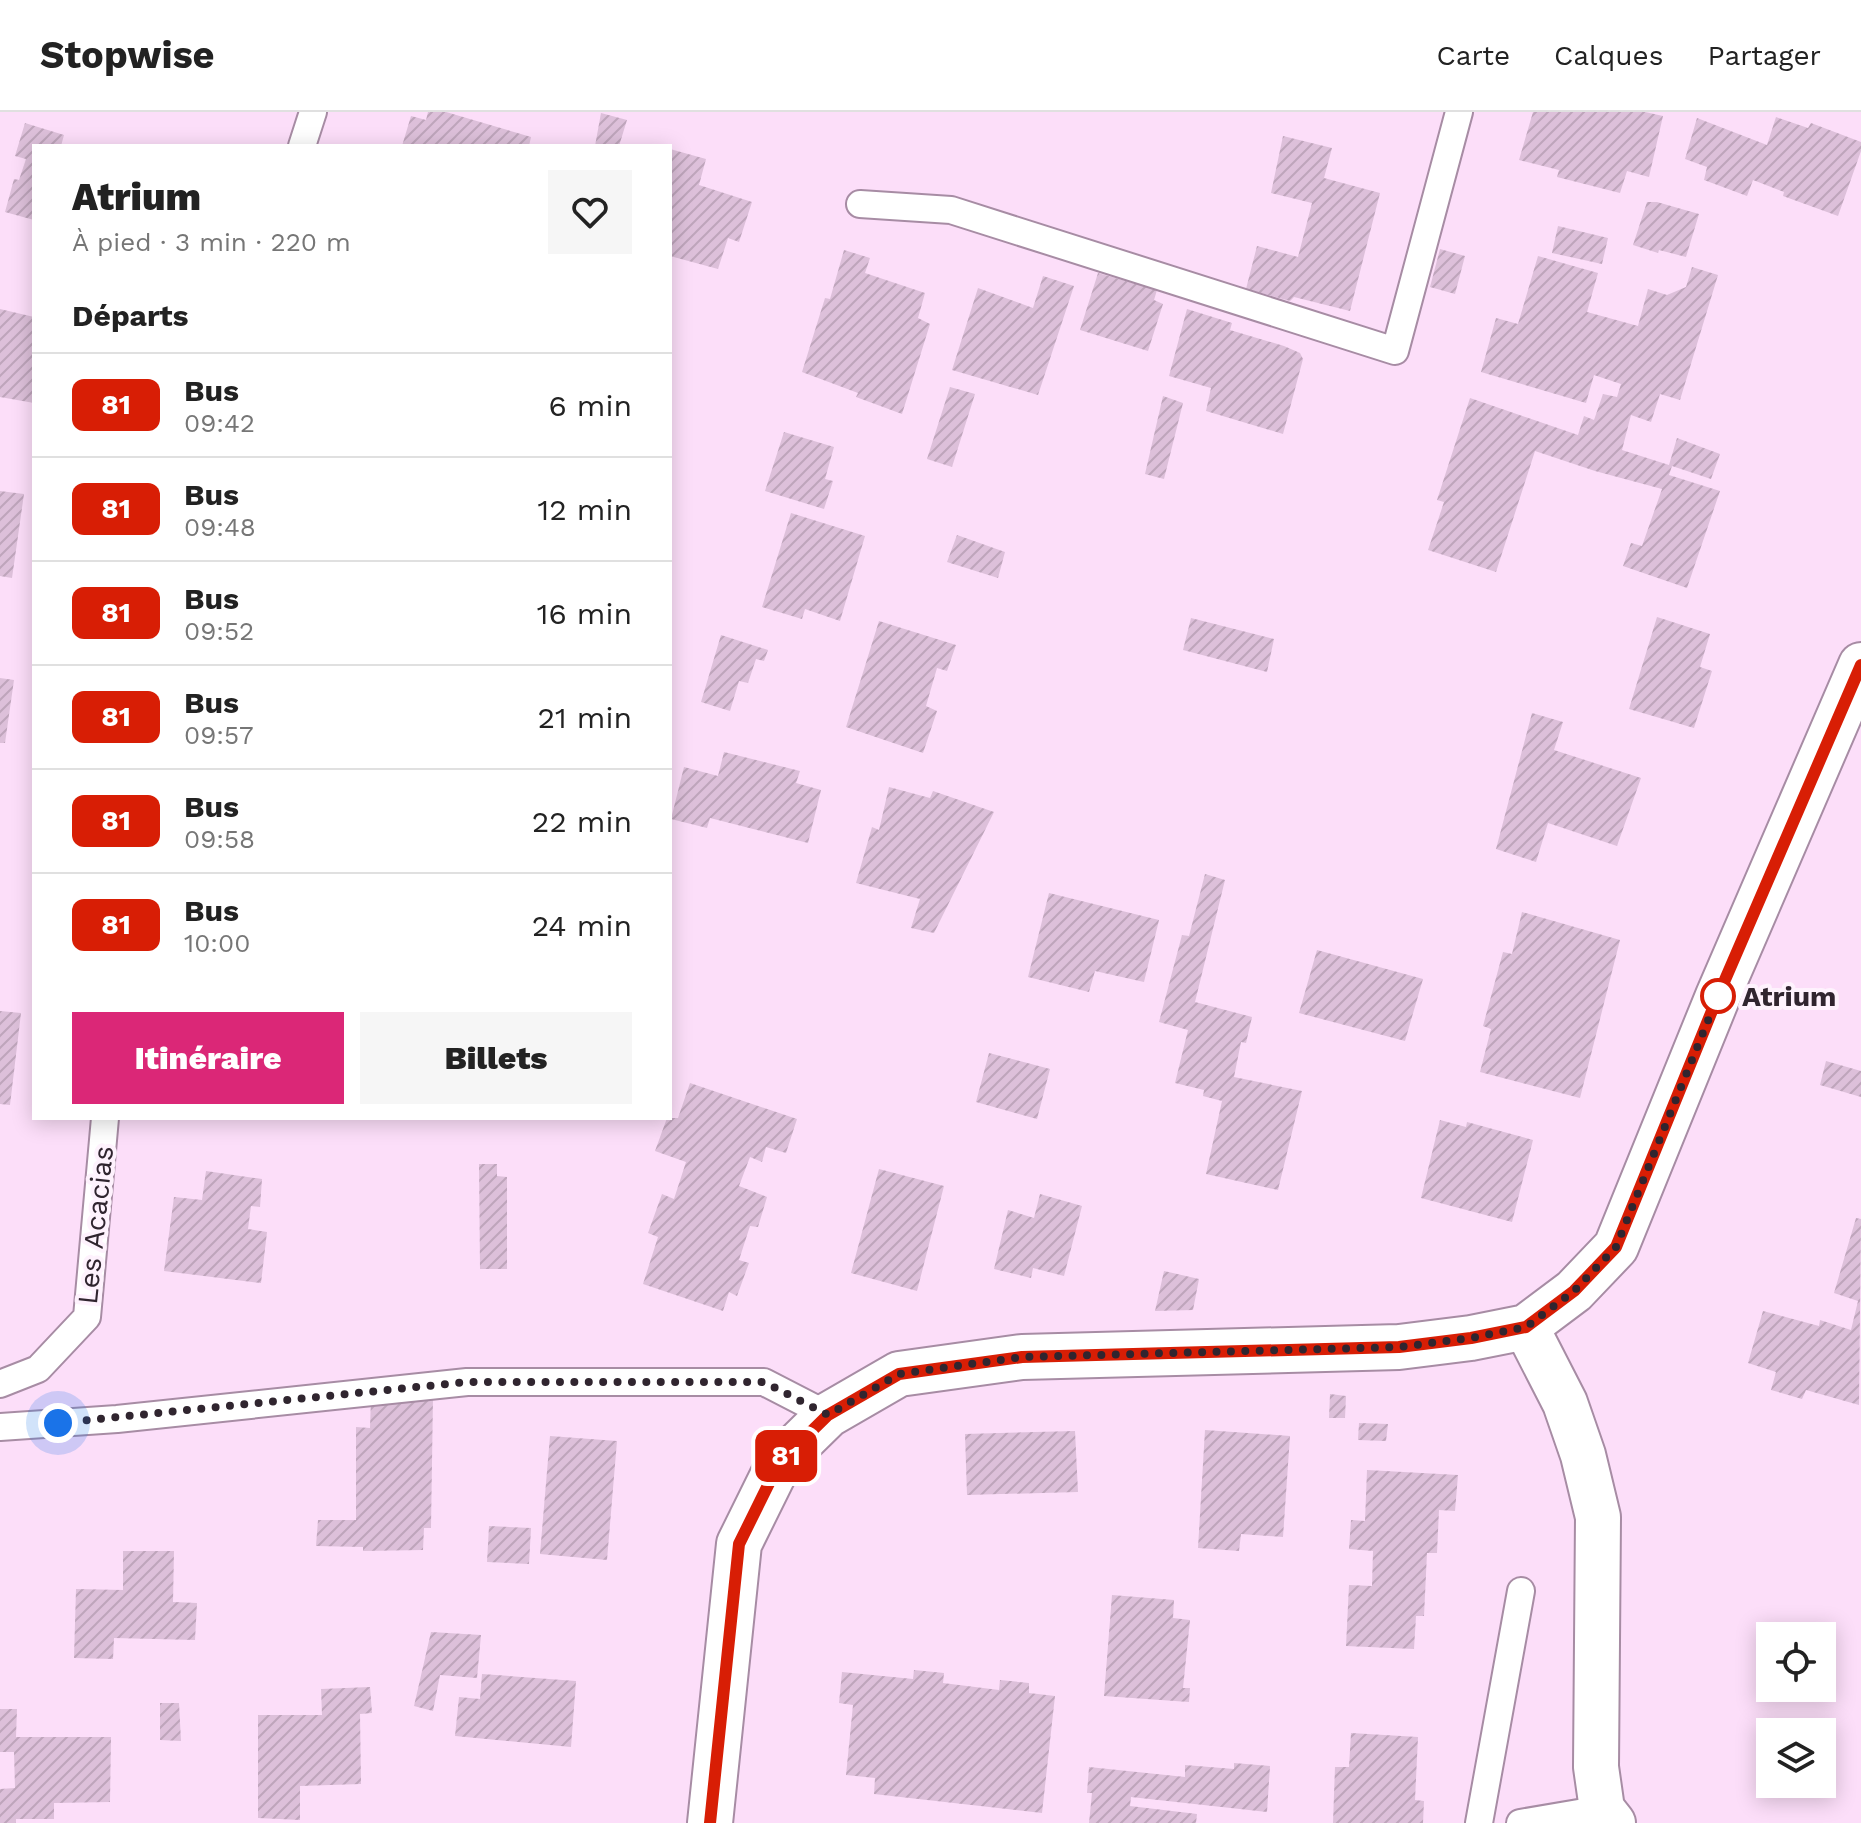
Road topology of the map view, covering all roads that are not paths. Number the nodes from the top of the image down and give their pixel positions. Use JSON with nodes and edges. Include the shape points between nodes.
{"nodes":[{"id":1,"x":313,"y":112,"type":"edge"},
{"id":2,"x":1459,"y":112,"type":"edge"},
{"id":3,"x":303,"y":144,"type":"edge"},
{"id":4,"x":860,"y":204,"type":"dead end"},
{"id":5,"x":1861,"y":665,"type":"edge"},
{"id":6,"x":105,"y":1120,"type":"edge"},
{"id":7,"x":1526,"y":1327,"type":"junction"},
{"id":8,"x":0,"y":1384,"type":"edge"},
{"id":9,"x":828,"y":1415,"type":"junction"},
{"id":10,"x":0,"y":1427,"type":"edge"},
{"id":11,"x":1521,"y":1591,"type":"dead end"},
{"id":12,"x":1608,"y":1816,"type":"edge"},
{"id":13,"x":710,"y":1823,"type":"edge"},
{"id":14,"x":1479,"y":1823,"type":"edge"},
{"id":15,"x":1520,"y":1823,"type":"edge"}],
"edges":[{"from":1,"to":3,"type":"lane"},
{"from":2,"to":4,"type":"lane","via":[[1395,351],[951,210]]},
{"from":5,"to":7,"type":"street","via":[[1616,1247],[1574,1291]]},
{"from":6,"to":8,"type":"lane","name":"Les Acacias","via":[[87,1317],[38,1369]]},
{"from":7,"to":9,"type":"street","via":[[1399,1347],[1022,1357],[899,1374]]},
{"from":7,"to":12,"type":"street","via":[[1565,1403],[1598,1517],[1594,1715],[1596,1767]]},
{"from":9,"to":10,"type":"lane","via":[[764,1382],[467,1382]]},
{"from":9,"to":13,"type":"street","via":[[779,1463],[739,1544]]},
{"from":11,"to":14,"type":"lane"},
{"from":12,"to":15,"type":"lane"}]}
